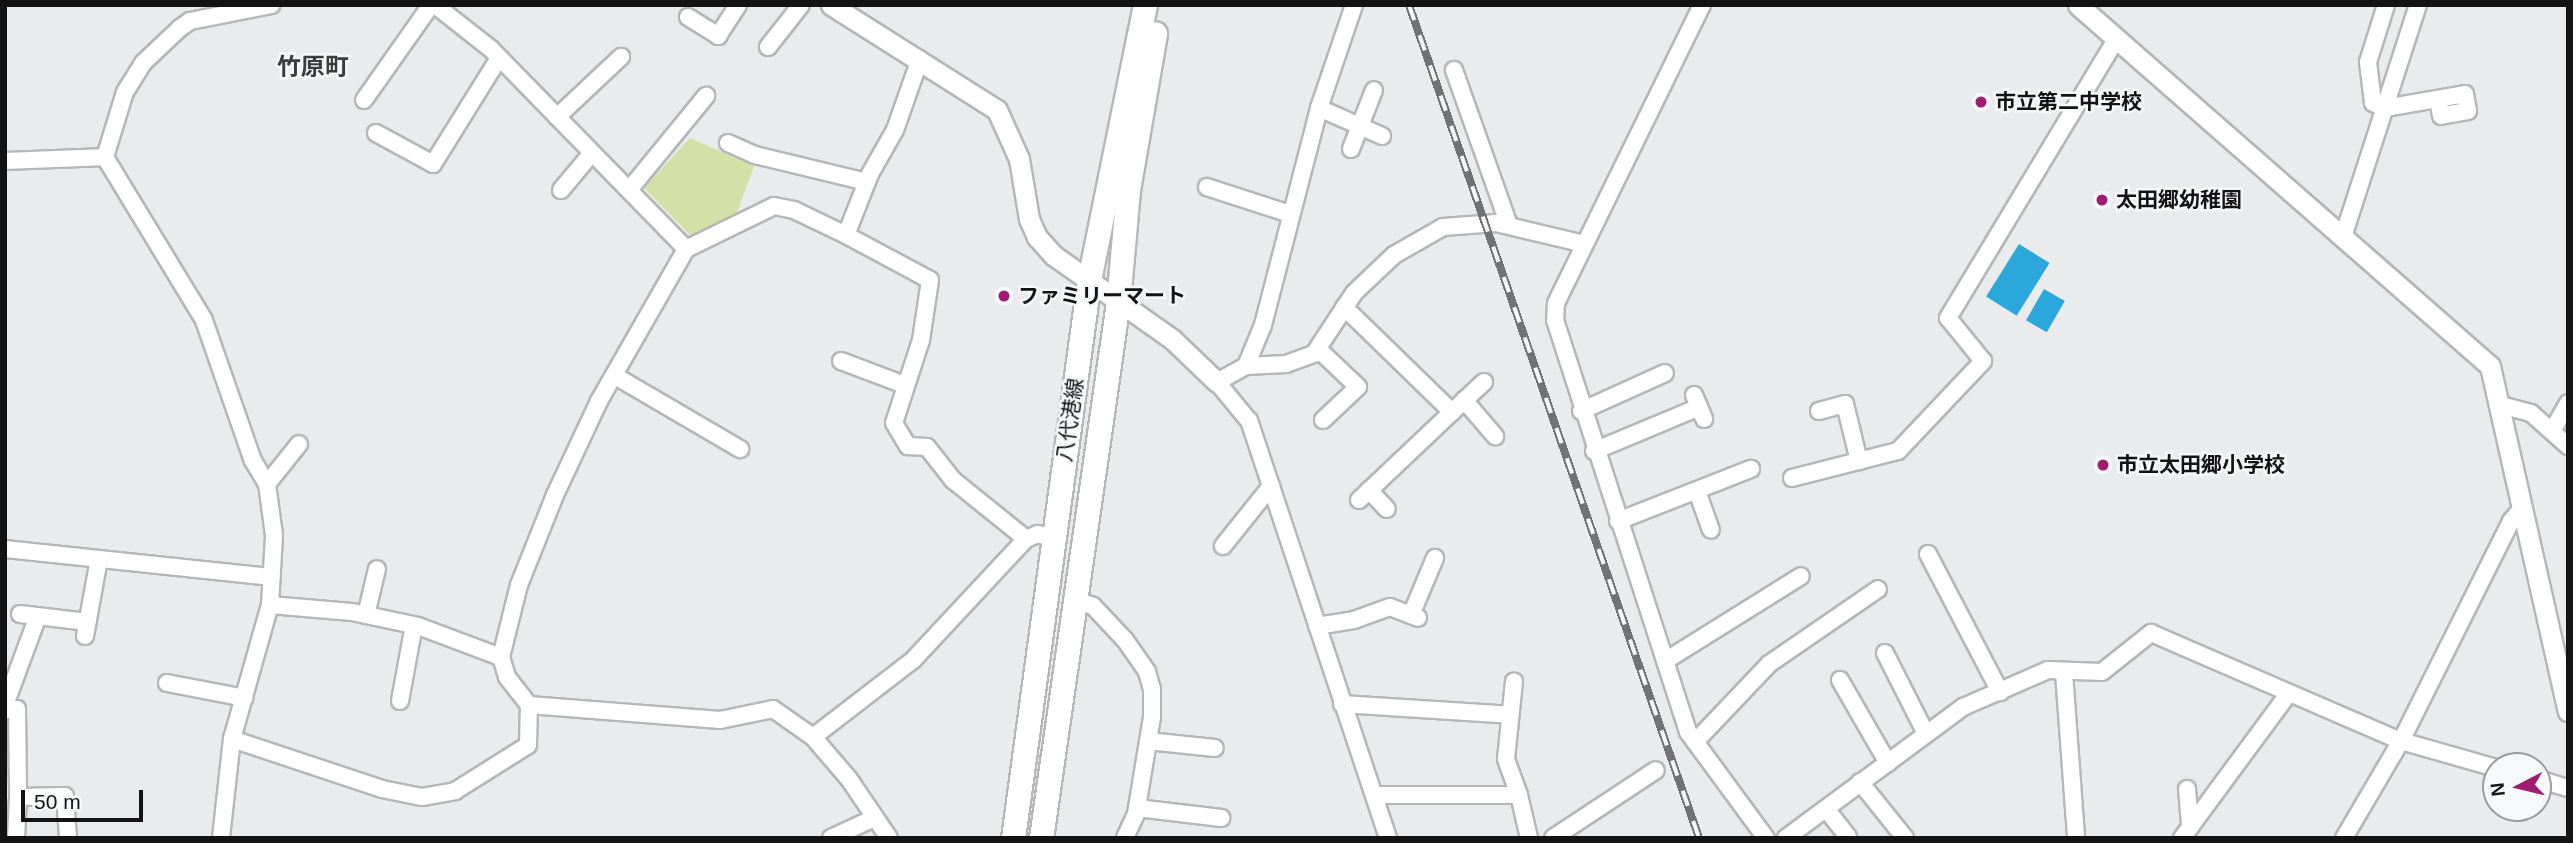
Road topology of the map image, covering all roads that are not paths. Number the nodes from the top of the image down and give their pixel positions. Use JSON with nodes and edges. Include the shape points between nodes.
{"nodes":[{"id":1,"x":271,"y":5,"type":"edge"},
{"id":2,"x":433,"y":5,"type":"edge"},
{"id":3,"x":738,"y":5,"type":"edge"},
{"id":4,"x":801,"y":5,"type":"edge"},
{"id":5,"x":831,"y":5,"type":"edge"},
{"id":6,"x":1145,"y":5,"type":"edge"},
{"id":7,"x":1160,"y":5,"type":"edge"},
{"id":8,"x":1354,"y":5,"type":"edge"},
{"id":9,"x":1702,"y":5,"type":"edge"},
{"id":10,"x":2078,"y":5,"type":"edge"},
{"id":11,"x":2386,"y":5,"type":"edge"},
{"id":12,"x":2418,"y":5,"type":"edge"},
{"id":13,"x":688,"y":17,"type":"dead end"},
{"id":14,"x":2116,"y":39,"type":"junction"},
{"id":15,"x":768,"y":47,"type":"dead end"},
{"id":16,"x":621,"y":57,"type":"dead end"},
{"id":17,"x":499,"y":58,"type":"junction"},
{"id":18,"x":920,"y":59,"type":"junction"},
{"id":19,"x":1454,"y":70,"type":"dead end"},
{"id":20,"x":1374,"y":90,"type":"dead end"},
{"id":21,"x":706,"y":96,"type":"dead end"},
{"id":22,"x":2438,"y":99,"type":"dead end"},
{"id":23,"x":364,"y":100,"type":"dead end"},
{"id":24,"x":1319,"y":108,"type":"junction"},
{"id":25,"x":2385,"y":108,"type":"junction"},
{"id":26,"x":557,"y":117,"type":"junction"},
{"id":27,"x":1360,"y":126,"type":"junction"},
{"id":28,"x":1382,"y":136,"type":"dead end"},
{"id":29,"x":381,"y":140,"type":"dead end"},
{"id":30,"x":728,"y":143,"type":"dead end"},
{"id":31,"x":1351,"y":149,"type":"dead end"},
{"id":32,"x":592,"y":153,"type":"junction"},
{"id":33,"x":105,"y":157,"type":"junction"},
{"id":34,"x":5,"y":161,"type":"edge"},
{"id":35,"x":867,"y":182,"type":"junction"},
{"id":36,"x":1207,"y":187,"type":"dead end"},
{"id":37,"x":562,"y":190,"type":"dead end"},
{"id":38,"x":629,"y":190,"type":"junction"},
{"id":39,"x":1290,"y":214,"type":"junction"},
{"id":40,"x":1509,"y":225,"type":"junction"},
{"id":41,"x":846,"y":235,"type":"junction"},
{"id":42,"x":2343,"y":237,"type":"junction"},
{"id":43,"x":1586,"y":244,"type":"junction"},
{"id":44,"x":686,"y":249,"type":"junction"},
{"id":45,"x":1089,"y":280,"type":"junction"},
{"id":46,"x":1118,"y":302,"type":"junction"},
{"id":47,"x":1344,"y":307,"type":"junction"},
{"id":48,"x":1318,"y":349,"type":"junction"},
{"id":49,"x":841,"y":361,"type":"dead end"},
{"id":50,"x":1245,"y":366,"type":"junction"},
{"id":51,"x":1665,"y":373,"type":"dead end"},
{"id":52,"x":615,"y":376,"type":"junction"},
{"id":53,"x":1217,"y":382,"type":"junction"},
{"id":54,"x":1484,"y":382,"type":"dead end"},
{"id":55,"x":905,"y":385,"type":"junction"},
{"id":56,"x":1464,"y":400,"type":"junction"},
{"id":57,"x":2568,"y":403,"type":"edge"},
{"id":58,"x":2501,"y":405,"type":"junction"},
{"id":59,"x":1699,"y":407,"type":"dead end"},
{"id":60,"x":1581,"y":411,"type":"junction"},
{"id":61,"x":1819,"y":411,"type":"dead end"},
{"id":62,"x":1452,"y":412,"type":"junction"},
{"id":63,"x":1323,"y":419,"type":"dead end"},
{"id":64,"x":2552,"y":432,"type":"junction"},
{"id":65,"x":1495,"y":436,"type":"dead end"},
{"id":66,"x":299,"y":444,"type":"dead end"},
{"id":67,"x":2568,"y":446,"type":"edge"},
{"id":68,"x":740,"y":449,"type":"dead end"},
{"id":69,"x":1594,"y":451,"type":"junction"},
{"id":70,"x":1859,"y":461,"type":"junction"},
{"id":71,"x":1745,"y":478,"type":"dead end"},
{"id":72,"x":1792,"y":478,"type":"dead end"},
{"id":73,"x":267,"y":484,"type":"junction"},
{"id":74,"x":1271,"y":486,"type":"junction"},
{"id":75,"x":1697,"y":491,"type":"junction"},
{"id":76,"x":2523,"y":507,"type":"junction"},
{"id":77,"x":1387,"y":509,"type":"dead end"},
{"id":78,"x":1618,"y":521,"type":"junction"},
{"id":79,"x":1711,"y":530,"type":"dead end"},
{"id":80,"x":1026,"y":539,"type":"junction"},
{"id":81,"x":1054,"y":539,"type":"junction"},
{"id":82,"x":1223,"y":546,"type":"dead end"},
{"id":83,"x":5,"y":549,"type":"edge"},
{"id":84,"x":1928,"y":554,"type":"dead end"},
{"id":85,"x":1435,"y":558,"type":"dead end"},
{"id":86,"x":99,"y":559,"type":"junction"},
{"id":87,"x":377,"y":569,"type":"dead end"},
{"id":88,"x":1792,"y":576,"type":"dead end"},
{"id":89,"x":272,"y":577,"type":"junction"},
{"id":90,"x":1878,"y":589,"type":"dead end"},
{"id":91,"x":1073,"y":599,"type":"junction"},
{"id":92,"x":270,"y":606,"type":"junction"},
{"id":93,"x":20,"y":614,"type":"dead end"},
{"id":94,"x":366,"y":615,"type":"junction"},
{"id":95,"x":38,"y":616,"type":"junction"},
{"id":96,"x":414,"y":625,"type":"junction"},
{"id":97,"x":1317,"y":626,"type":"junction"},
{"id":98,"x":1885,"y":653,"type":"dead end"},
{"id":99,"x":501,"y":657,"type":"junction"},
{"id":100,"x":1665,"y":661,"type":"junction"},
{"id":101,"x":2064,"y":673,"type":"junction"},
{"id":102,"x":1840,"y":680,"type":"dead end"},
{"id":103,"x":1514,"y":681,"type":"dead end"},
{"id":104,"x":167,"y":683,"type":"dead end"},
{"id":105,"x":2000,"y":692,"type":"junction"},
{"id":106,"x":2288,"y":694,"type":"junction"},
{"id":107,"x":246,"y":698,"type":"junction"},
{"id":108,"x":400,"y":701,"type":"dead end"},
{"id":109,"x":1342,"y":704,"type":"junction"},
{"id":110,"x":529,"y":705,"type":"junction"},
{"id":111,"x":5,"y":707,"type":"edge"},
{"id":112,"x":2568,"y":711,"type":"edge"},
{"id":113,"x":1510,"y":715,"type":"junction"},
{"id":114,"x":1925,"y":732,"type":"junction"},
{"id":115,"x":813,"y":737,"type":"junction"},
{"id":116,"x":232,"y":739,"type":"junction"},
{"id":117,"x":1148,"y":741,"type":"junction"},
{"id":118,"x":1695,"y":741,"type":"junction"},
{"id":119,"x":2401,"y":741,"type":"junction"},
{"id":120,"x":1215,"y":748,"type":"dead end"},
{"id":121,"x":1888,"y":763,"type":"junction"},
{"id":122,"x":2482,"y":764,"type":"edge"},
{"id":123,"x":1656,"y":770,"type":"dead end"},
{"id":124,"x":1860,"y":782,"type":"junction"},
{"id":125,"x":2187,"y":789,"type":"dead end"},
{"id":126,"x":1377,"y":795,"type":"junction"},
{"id":127,"x":1520,"y":795,"type":"junction"},
{"id":128,"x":18,"y":797,"type":"junction"},
{"id":129,"x":1137,"y":808,"type":"junction"},
{"id":130,"x":1827,"y":810,"type":"junction"},
{"id":131,"x":874,"y":818,"type":"junction"},
{"id":132,"x":1221,"y":818,"type":"dead end"},
{"id":133,"x":2186,"y":832,"type":"edge"},
{"id":134,"x":1848,"y":837,"type":"edge"},
{"id":135,"x":16,"y":838,"type":"edge"},
{"id":136,"x":68,"y":838,"type":"edge"},
{"id":137,"x":221,"y":838,"type":"edge"},
{"id":138,"x":831,"y":838,"type":"edge"},
{"id":139,"x":889,"y":838,"type":"edge"},
{"id":140,"x":1013,"y":838,"type":"edge"},
{"id":141,"x":1041,"y":838,"type":"edge"},
{"id":142,"x":1125,"y":838,"type":"edge"},
{"id":143,"x":1388,"y":838,"type":"edge"},
{"id":144,"x":1529,"y":838,"type":"edge"},
{"id":145,"x":1553,"y":838,"type":"edge"},
{"id":146,"x":1766,"y":838,"type":"edge"},
{"id":147,"x":1786,"y":838,"type":"edge"},
{"id":148,"x":1905,"y":838,"type":"edge"},
{"id":149,"x":2076,"y":838,"type":"edge"},
{"id":150,"x":2344,"y":838,"type":"edge"}],
"edges":[{"from":1,"to":33,"type":"street","via":[[190,21],[180,28],[143,63],[125,92]]},
{"from":2,"to":17,"type":"street"},
{"from":2,"to":23,"type":"street"},
{"from":3,"to":13,"type":"street","via":[[718,36]]},
{"from":4,"to":15,"type":"street"},
{"from":5,"to":18,"type":"street"},
{"from":6,"to":45,"type":"main road","name":"八代港線"},
{"from":7,"to":46,"type":"main road","name":"八代港線","via":[[1128,190]]},
{"from":8,"to":24,"type":"street"},
{"from":9,"to":43,"type":"street"},
{"from":10,"to":14,"type":"street"},
{"from":11,"to":25,"type":"street","via":[[2372,43],[2368,84],[2373,103]]},
{"from":12,"to":25,"type":"street"},
{"from":14,"to":42,"type":"street"},
{"from":14,"to":70,"type":"street","via":[[1948,318],[1983,361],[1898,451]]},
{"from":16,"to":26,"type":"street"},
{"from":17,"to":26,"type":"street"},
{"from":17,"to":29,"type":"street","via":[[433,164]]},
{"from":18,"to":35,"type":"street","via":[[895,130]]},
{"from":18,"to":45,"type":"street","via":[[997,110],[1019,159],[1029,219],[1037,237]]},
{"from":19,"to":40,"type":"street"},
{"from":20,"to":27,"type":"street"},
{"from":21,"to":38,"type":"street"},
{"from":22,"to":25,"type":"street"},
{"from":24,"to":27,"type":"street"},
{"from":24,"to":39,"type":"street"},
{"from":25,"to":42,"type":"street"},
{"from":26,"to":32,"type":"street"},
{"from":27,"to":28,"type":"street"},
{"from":27,"to":31,"type":"street"},
{"from":30,"to":35,"type":"street","via":[[755,155]]},
{"from":32,"to":37,"type":"street"},
{"from":32,"to":38,"type":"street"},
{"from":33,"to":34,"type":"street"},
{"from":33,"to":73,"type":"street","via":[[204,320],[253,461]]},
{"from":35,"to":41,"type":"street"},
{"from":36,"to":39,"type":"street"},
{"from":38,"to":44,"type":"street"},
{"from":39,"to":50,"type":"street","via":[[1263,325]]},
{"from":40,"to":43,"type":"street"},
{"from":40,"to":47,"type":"street","via":[[1443,227],[1413,240]]},
{"from":41,"to":44,"type":"street","via":[[794,210],[774,206]]},
{"from":41,"to":55,"type":"street","via":[[930,280],[921,340]]},
{"from":42,"to":58,"type":"street","via":[[2490,366]]},
{"from":43,"to":60,"type":"street","via":[[1556,303],[1555,320]]},
{"from":44,"to":52,"type":"street"},
{"from":45,"to":46,"type":"street"},
{"from":45,"to":81,"type":"main road","name":"八代港線"},
{"from":46,"to":53,"type":"street","via":[[1172,339]]},
{"from":46,"to":91,"type":"main road","name":"八代港線"},
{"from":47,"to":48,"type":"street"},
{"from":47,"to":62,"type":"street"},
{"from":48,"to":50,"type":"street","via":[[1286,364]]},
{"from":48,"to":63,"type":"street","via":[[1358,387]]},
{"from":49,"to":55,"type":"street"},
{"from":50,"to":53,"type":"street"},
{"from":51,"to":60,"type":"street"},
{"from":52,"to":68,"type":"street"},
{"from":52,"to":99,"type":"street","via":[[550,508],[519,585]]},
{"from":53,"to":74,"type":"street","via":[[1249,421]]},
{"from":54,"to":56,"type":"street"},
{"from":55,"to":80,"type":"street","via":[[894,423],[908,446],[927,447],[953,480]]},
{"from":56,"to":62,"type":"street"},
{"from":56,"to":65,"type":"street"},
{"from":57,"to":64,"type":"street"},
{"from":58,"to":64,"type":"street","via":[[2530,413]]},
{"from":58,"to":76,"type":"street"},
{"from":59,"to":69,"type":"street","via":[[1645,436]]},
{"from":60,"to":69,"type":"street"},
{"from":61,"to":70,"type":"street","via":[[1844,404]]},
{"from":62,"to":77,"type":"street","via":[[1364,495]]},
{"from":64,"to":67,"type":"street"},
{"from":66,"to":73,"type":"street"},
{"from":69,"to":78,"type":"street"},
{"from":70,"to":72,"type":"street"},
{"from":71,"to":75,"type":"street"},
{"from":73,"to":89,"type":"street","via":[[274,535]]},
{"from":74,"to":82,"type":"street"},
{"from":74,"to":97,"type":"street"},
{"from":75,"to":78,"type":"street"},
{"from":75,"to":79,"type":"street"},
{"from":76,"to":112,"type":"street"},
{"from":76,"to":119,"type":"street","via":[[2511,521]]},
{"from":78,"to":100,"type":"street"},
{"from":80,"to":81,"type":"street","via":[[1038,534]]},
{"from":80,"to":115,"type":"street","via":[[913,660]]},
{"from":81,"to":140,"type":"main road","name":"八代港線"},
{"from":83,"to":86,"type":"street"},
{"from":84,"to":105,"type":"street"},
{"from":85,"to":97,"type":"street","via":[[1414,617],[1390,607],[1354,620]]},
{"from":86,"to":89,"type":"street"},
{"from":86,"to":95,"type":"street","via":[[86,629]]},
{"from":87,"to":94,"type":"street"},
{"from":88,"to":100,"type":"street"},
{"from":89,"to":92,"type":"street"},
{"from":90,"to":118,"type":"street","via":[[1769,664]]},
{"from":91,"to":117,"type":"street","via":[[1094,606],[1147,672],[1152,689]]},
{"from":91,"to":141,"type":"main road","name":"八代港線"},
{"from":92,"to":94,"type":"street"},
{"from":92,"to":107,"type":"street"},
{"from":93,"to":95,"type":"street"},
{"from":94,"to":96,"type":"street"},
{"from":95,"to":111,"type":"street"},
{"from":96,"to":99,"type":"street"},
{"from":96,"to":108,"type":"street"},
{"from":97,"to":109,"type":"street"},
{"from":98,"to":114,"type":"street"},
{"from":99,"to":110,"type":"street","via":[[508,677]]},
{"from":100,"to":118,"type":"street"},
{"from":101,"to":105,"type":"street","via":[[2048,670]]},
{"from":101,"to":106,"type":"street","via":[[2102,673],[2151,633]]},
{"from":101,"to":149,"type":"street"},
{"from":102,"to":121,"type":"street"},
{"from":103,"to":113,"type":"street"},
{"from":104,"to":107,"type":"street"},
{"from":105,"to":114,"type":"street","via":[[1963,707]]},
{"from":106,"to":119,"type":"street"},
{"from":106,"to":133,"type":"street"},
{"from":107,"to":116,"type":"street"},
{"from":109,"to":113,"type":"street"},
{"from":109,"to":126,"type":"street"},
{"from":110,"to":115,"type":"street","via":[[720,720],[773,709]]},
{"from":110,"to":116,"type":"street","via":[[528,746],[455,791],[422,797],[382,789]]},
{"from":111,"to":128,"type":"street","via":[[17,709]]},
{"from":113,"to":127,"type":"street","via":[[1506,759]]},
{"from":114,"to":121,"type":"street"},
{"from":115,"to":131,"type":"street"},
{"from":116,"to":137,"type":"street"},
{"from":117,"to":120,"type":"street"},
{"from":117,"to":129,"type":"street"},
{"from":118,"to":146,"type":"street"},
{"from":119,"to":122,"type":"street"},
{"from":119,"to":150,"type":"street"},
{"from":121,"to":124,"type":"street"},
{"from":123,"to":145,"type":"street"},
{"from":124,"to":130,"type":"street"},
{"from":124,"to":148,"type":"street"},
{"from":125,"to":133,"type":"street"},
{"from":126,"to":127,"type":"street"},
{"from":126,"to":143,"type":"street"},
{"from":127,"to":144,"type":"street"},
{"from":128,"to":135,"type":"street"},
{"from":128,"to":136,"type":"street","via":[[65,796]]},
{"from":129,"to":132,"type":"street"},
{"from":129,"to":142,"type":"street"},
{"from":130,"to":134,"type":"street"},
{"from":130,"to":147,"type":"street"},
{"from":131,"to":138,"type":"street"},
{"from":131,"to":139,"type":"street"}]}
